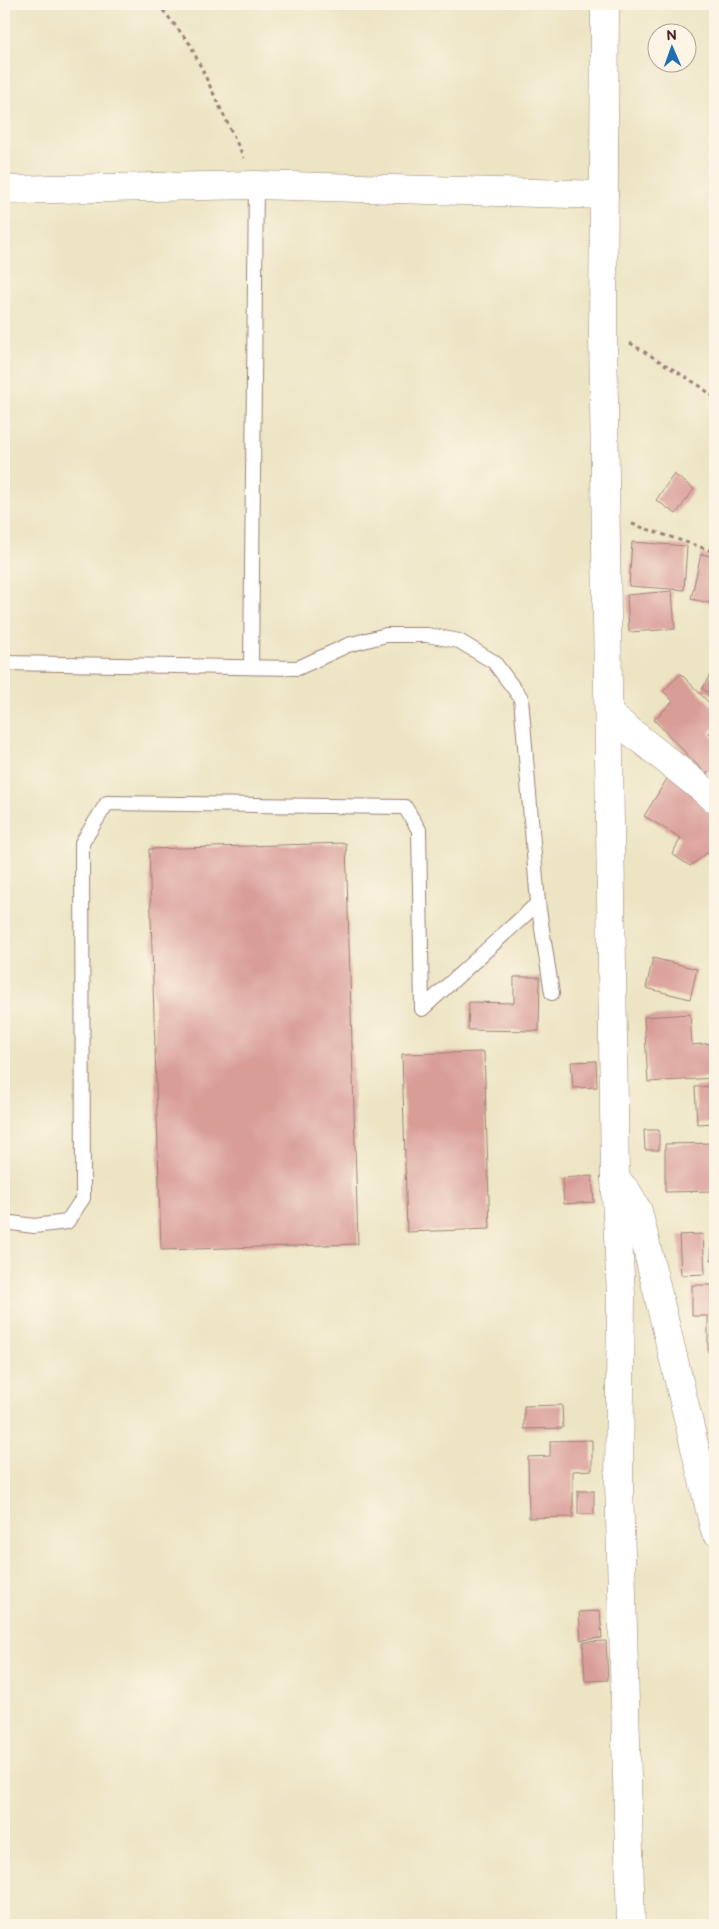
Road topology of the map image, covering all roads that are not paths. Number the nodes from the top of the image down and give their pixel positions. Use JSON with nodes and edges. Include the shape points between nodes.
{"nodes":[{"id":1,"x":605,"y":4,"type":"edge"},
{"id":2,"x":256,"y":185,"type":"junction"},
{"id":3,"x":4,"y":190,"type":"edge"},
{"id":4,"x":604,"y":195,"type":"junction"},
{"id":5,"x":4,"y":663,"type":"edge"},
{"id":6,"x":251,"y":667,"type":"junction"},
{"id":7,"x":610,"y":715,"type":"junction"},
{"id":8,"x":715,"y":799,"type":"edge"},
{"id":9,"x":538,"y":903,"type":"junction"},
{"id":10,"x":552,"y":993,"type":"dead end"},
{"id":11,"x":615,"y":1178,"type":"junction"},
{"id":12,"x":4,"y":1222,"type":"edge"},
{"id":13,"x":715,"y":1531,"type":"edge"},
{"id":14,"x":631,"y":1925,"type":"edge"}],
"edges":[{"from":1,"to":4,"type":"street"},
{"from":2,"to":3,"type":"street"},
{"from":2,"to":4,"type":"street"},
{"from":2,"to":6,"type":"lane"},
{"from":4,"to":7,"type":"street"},
{"from":5,"to":6,"type":"lane"},
{"from":6,"to":9,"type":"lane","via":[[298,668],[348,645],[386,635],[427,635],[459,641],[494,662],[521,698]]},
{"from":7,"to":8,"type":"street"},
{"from":7,"to":11,"type":"street"},
{"from":9,"to":10,"type":"lane"},
{"from":9,"to":12,"type":"lane","via":[[422,1009],[419,830],[405,807],[107,803],[82,844],[83,1198],[67,1222],[34,1226]]},
{"from":11,"to":13,"type":"street","via":[[638,1211]]},
{"from":11,"to":14,"type":"street","via":[[620,1295],[619,1482]]}]}
